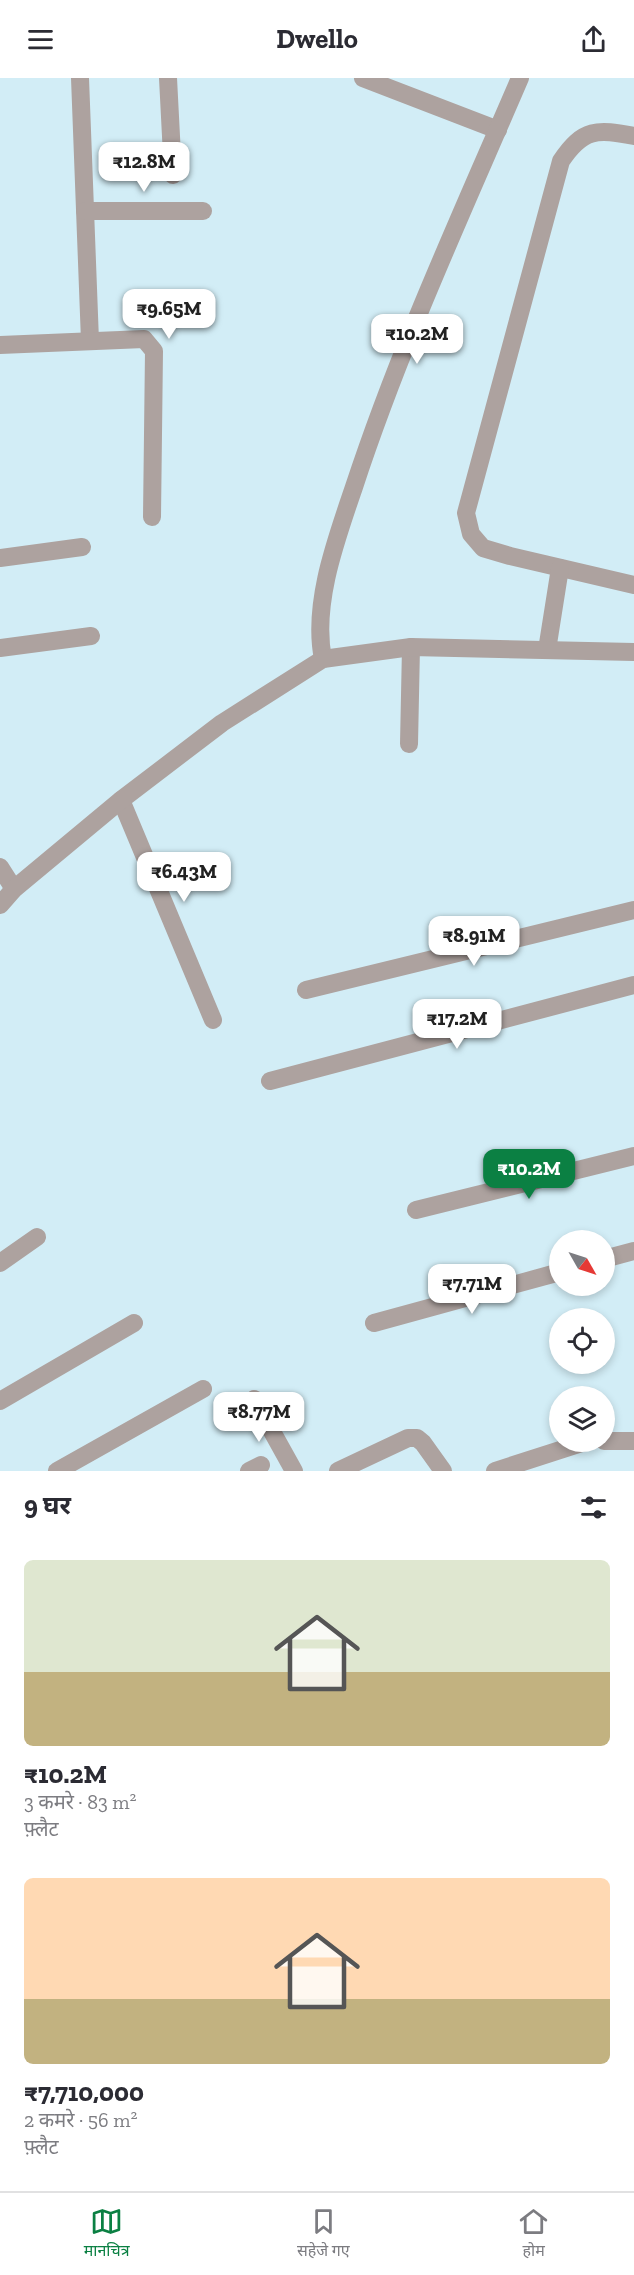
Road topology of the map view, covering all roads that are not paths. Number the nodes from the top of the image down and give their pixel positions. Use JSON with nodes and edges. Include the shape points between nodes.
{"nodes":[{"id":1,"x":80,"y":78,"type":"edge"},
{"id":2,"x":168,"y":78,"type":"edge"},
{"id":3,"x":363,"y":78,"type":"edge"},
{"id":4,"x":520,"y":78,"type":"edge"},
{"id":5,"x":498,"y":130,"type":"junction"},
{"id":6,"x":634,"y":136,"type":"edge"},
{"id":7,"x":173,"y":175,"type":"dead end"},
{"id":8,"x":85,"y":211,"type":"junction"},
{"id":9,"x":203,"y":212,"type":"dead end"},
{"id":10,"x":90,"y":341,"type":"junction"},
{"id":11,"x":0,"y":345,"type":"edge"},
{"id":12,"x":152,"y":517,"type":"dead end"},
{"id":13,"x":82,"y":547,"type":"dead end"},
{"id":14,"x":0,"y":558,"type":"edge"},
{"id":15,"x":560,"y":568,"type":"junction"},
{"id":16,"x":634,"y":585,"type":"edge"},
{"id":17,"x":91,"y":636,"type":"dead end"},
{"id":18,"x":411,"y":647,"type":"junction"},
{"id":19,"x":0,"y":648,"type":"edge"},
{"id":20,"x":547,"y":650,"type":"junction"},
{"id":21,"x":634,"y":652,"type":"edge"},
{"id":22,"x":323,"y":659,"type":"junction"},
{"id":23,"x":409,"y":744,"type":"dead end"},
{"id":24,"x":121,"y":800,"type":"junction"},
{"id":25,"x":0,"y":867,"type":"edge"},
{"id":26,"x":14,"y":889,"type":"junction"},
{"id":27,"x":0,"y":905,"type":"edge"},
{"id":28,"x":634,"y":910,"type":"edge"},
{"id":29,"x":634,"y":985,"type":"edge"},
{"id":30,"x":306,"y":990,"type":"dead end"},
{"id":31,"x":213,"y":1020,"type":"dead end"},
{"id":32,"x":270,"y":1081,"type":"dead end"},
{"id":33,"x":634,"y":1156,"type":"edge"},
{"id":34,"x":416,"y":1210,"type":"dead end"},
{"id":35,"x":37,"y":1237,"type":"dead end"},
{"id":36,"x":634,"y":1251,"type":"edge"},
{"id":37,"x":615,"y":1256,"type":"edge"},
{"id":38,"x":0,"y":1263,"type":"edge"},
{"id":39,"x":549,"y":1275,"type":"edge"},
{"id":40,"x":135,"y":1323,"type":"dead end"},
{"id":41,"x":374,"y":1323,"type":"dead end"},
{"id":42,"x":203,"y":1389,"type":"dead end"},
{"id":43,"x":254,"y":1399,"type":"dead end"},
{"id":44,"x":0,"y":1401,"type":"edge"},
{"id":45,"x":615,"y":1440,"type":"edge"},
{"id":46,"x":634,"y":1441,"type":"edge"},
{"id":47,"x":554,"y":1452,"type":"edge"},
{"id":48,"x":57,"y":1471,"type":"edge"},
{"id":49,"x":294,"y":1471,"type":"edge"},
{"id":50,"x":338,"y":1471,"type":"edge"},
{"id":51,"x":443,"y":1471,"type":"edge"},
{"id":52,"x":495,"y":1471,"type":"edge"}],
"edges":[{"from":1,"to":8,"type":"street"},
{"from":2,"to":7,"type":"street"},
{"from":3,"to":5,"type":"street"},
{"from":4,"to":5,"type":"street"},
{"from":5,"to":22,"type":"street","via":[[377,416],[343,518],[323,593],[319,638]]},
{"from":6,"to":15,"type":"street","via":[[609,131],[591,133],[573,144],[561,161],[466,513],[471,534],[483,548]]},
{"from":8,"to":9,"type":"street"},
{"from":8,"to":10,"type":"street"},
{"from":10,"to":11,"type":"street"},
{"from":10,"to":12,"type":"street","via":[[144,339],[154,351]]},
{"from":13,"to":14,"type":"street"},
{"from":15,"to":16,"type":"street"},
{"from":15,"to":20,"type":"street"},
{"from":17,"to":19,"type":"street"},
{"from":18,"to":20,"type":"street"},
{"from":18,"to":22,"type":"street"},
{"from":18,"to":23,"type":"street"},
{"from":20,"to":21,"type":"street"},
{"from":22,"to":24,"type":"street","via":[[222,723]]},
{"from":24,"to":26,"type":"street"},
{"from":24,"to":31,"type":"street"},
{"from":25,"to":26,"type":"street"},
{"from":26,"to":27,"type":"street"},
{"from":28,"to":30,"type":"street"},
{"from":29,"to":32,"type":"street"},
{"from":33,"to":34,"type":"street"},
{"from":35,"to":38,"type":"street"},
{"from":36,"to":37,"type":"street"},
{"from":39,"to":41,"type":"street"},
{"from":40,"to":44,"type":"street"},
{"from":42,"to":48,"type":"street"},
{"from":43,"to":49,"type":"street"},
{"from":45,"to":46,"type":"street"},
{"from":47,"to":52,"type":"street"},
{"from":50,"to":51,"type":"street","via":[[408,1438],[423,1443]]}]}
